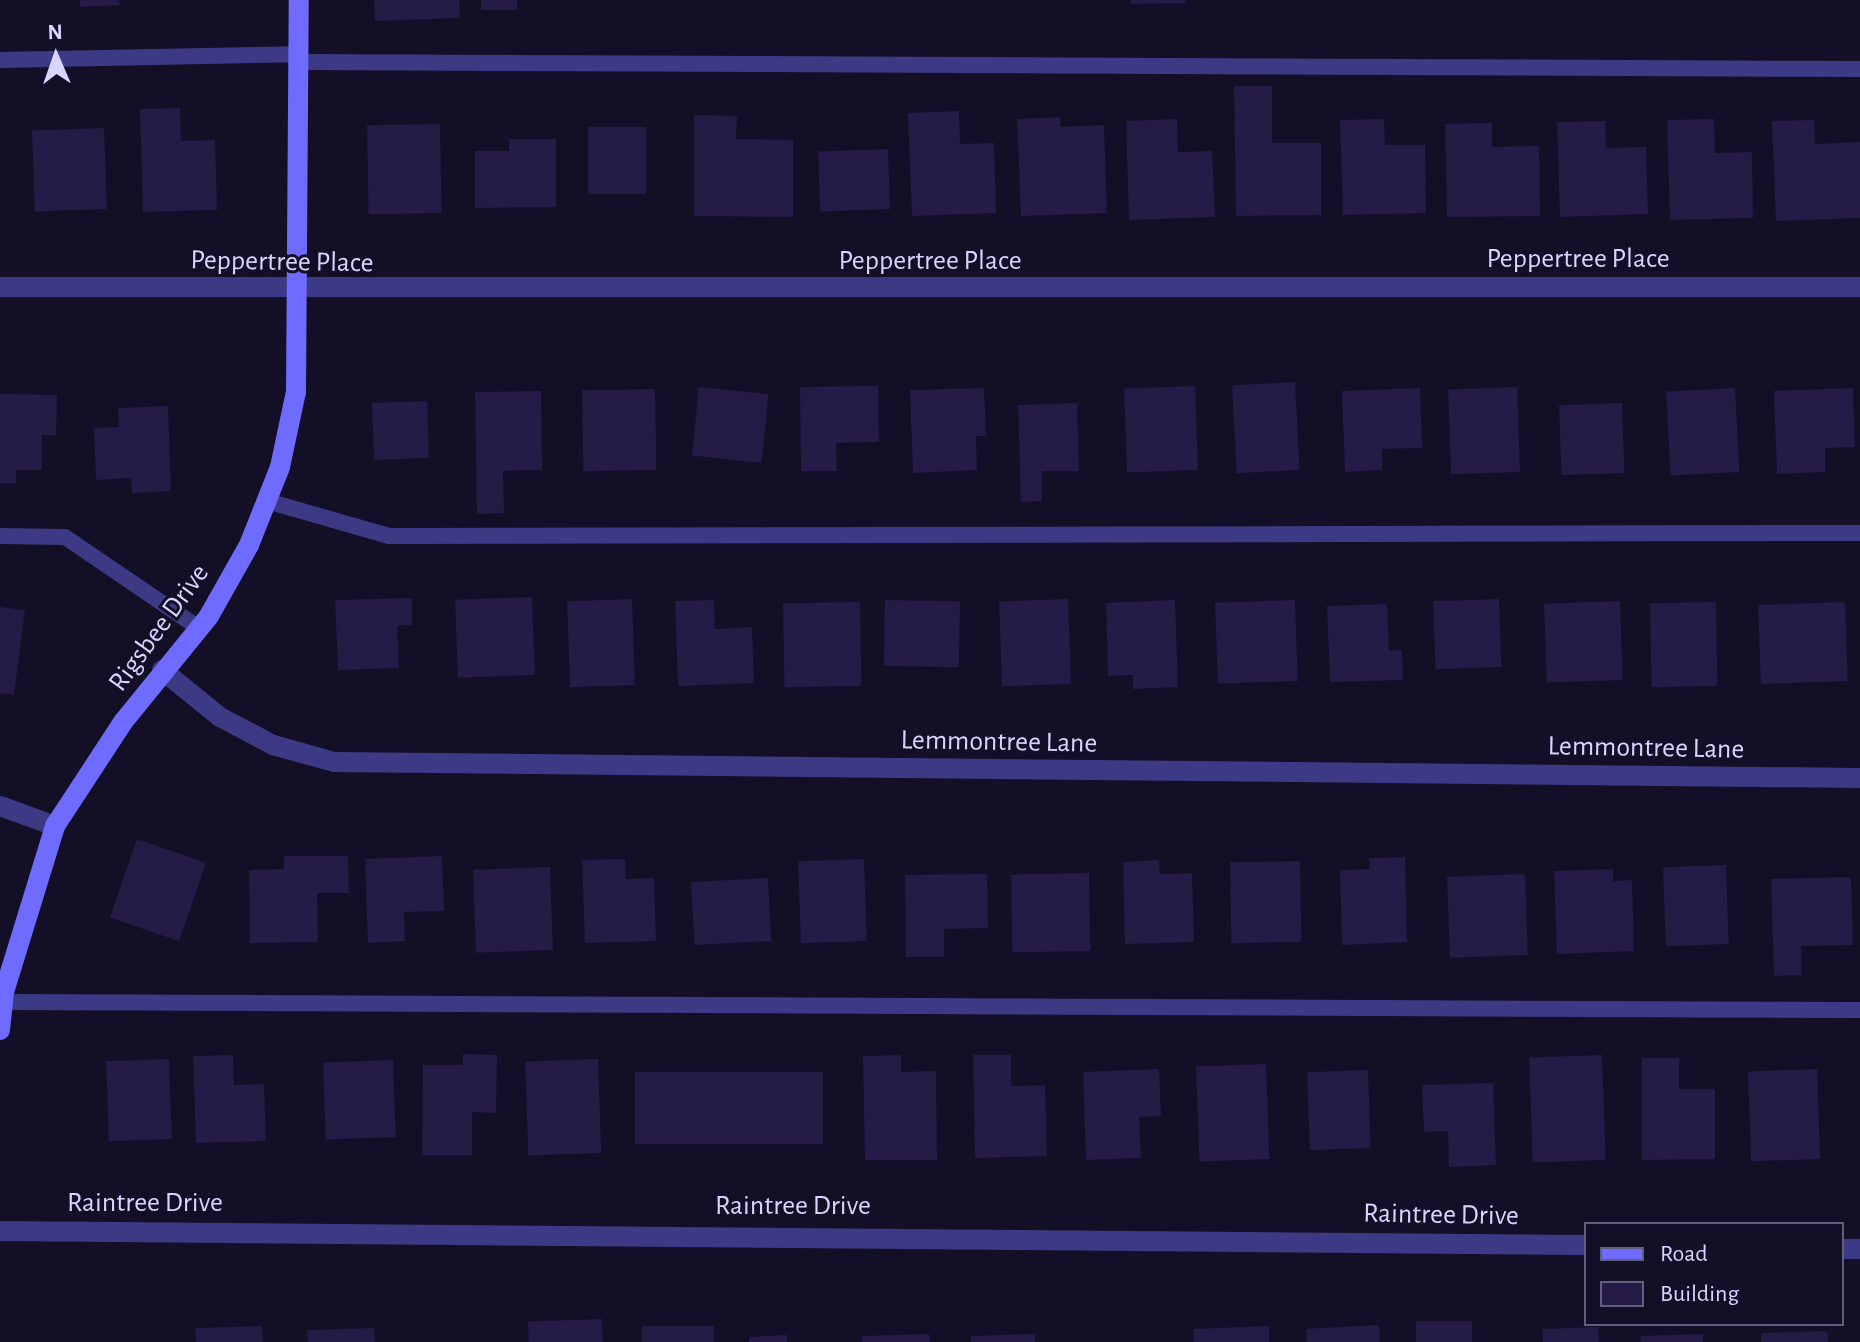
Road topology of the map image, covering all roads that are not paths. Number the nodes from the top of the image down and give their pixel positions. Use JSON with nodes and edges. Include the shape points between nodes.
{"nodes":[{"id":1,"x":299,"y":0,"type":"edge"},
{"id":2,"x":299,"y":58,"type":"junction"},
{"id":3,"x":0,"y":60,"type":"edge"},
{"id":4,"x":1860,"y":69,"type":"edge"},
{"id":5,"x":0,"y":287,"type":"edge"},
{"id":6,"x":1860,"y":287,"type":"edge"},
{"id":7,"x":299,"y":291,"type":"junction"},
{"id":8,"x":267,"y":501,"type":"junction"},
{"id":9,"x":1860,"y":533,"type":"edge"},
{"id":10,"x":0,"y":536,"type":"edge"},
{"id":11,"x":199,"y":628,"type":"junction"},
{"id":12,"x":162,"y":670,"type":"junction"},
{"id":13,"x":1860,"y":778,"type":"edge"},
{"id":14,"x":0,"y":806,"type":"edge"},
{"id":15,"x":55,"y":826,"type":"junction"},
{"id":16,"x":1,"y":1002,"type":"edge"},
{"id":17,"x":1860,"y":1010,"type":"edge"},
{"id":18,"x":0,"y":1030,"type":"edge"},
{"id":19,"x":0,"y":1231,"type":"edge"},
{"id":20,"x":1584,"y":1245,"type":"edge"}],
"edges":[{"from":1,"to":2,"type":"street","name":"Rigsbee Drive"},
{"from":2,"to":3,"type":"lane"},
{"from":2,"to":4,"type":"lane"},
{"from":2,"to":7,"type":"street","name":"Rigsbee Drive"},
{"from":5,"to":7,"type":"street","name":"Peppertree Place"},
{"from":6,"to":7,"type":"street","name":"Peppertree Place"},
{"from":7,"to":8,"type":"street","name":"Rigsbee Drive","via":[[296,392]]},
{"from":8,"to":9,"type":"lane","via":[[389,536]]},
{"from":8,"to":11,"type":"street","name":"Rigsbee Drive"},
{"from":10,"to":11,"type":"lane","via":[[65,537]]},
{"from":11,"to":12,"type":"street","name":"Rigsbee Drive"},
{"from":12,"to":13,"type":"street","name":"Lemmontree Lane","via":[[220,717],[273,745],[334,762]]},
{"from":12,"to":15,"type":"street","name":"Rigsbee Drive"},
{"from":14,"to":15,"type":"street"},
{"from":15,"to":16,"type":"street","name":"Rigsbee Drive"},
{"from":16,"to":17,"type":"lane"},
{"from":16,"to":18,"type":"street","name":"Rigsbee Drive"},
{"from":19,"to":20,"type":"street","name":"Raintree Drive"}]}
